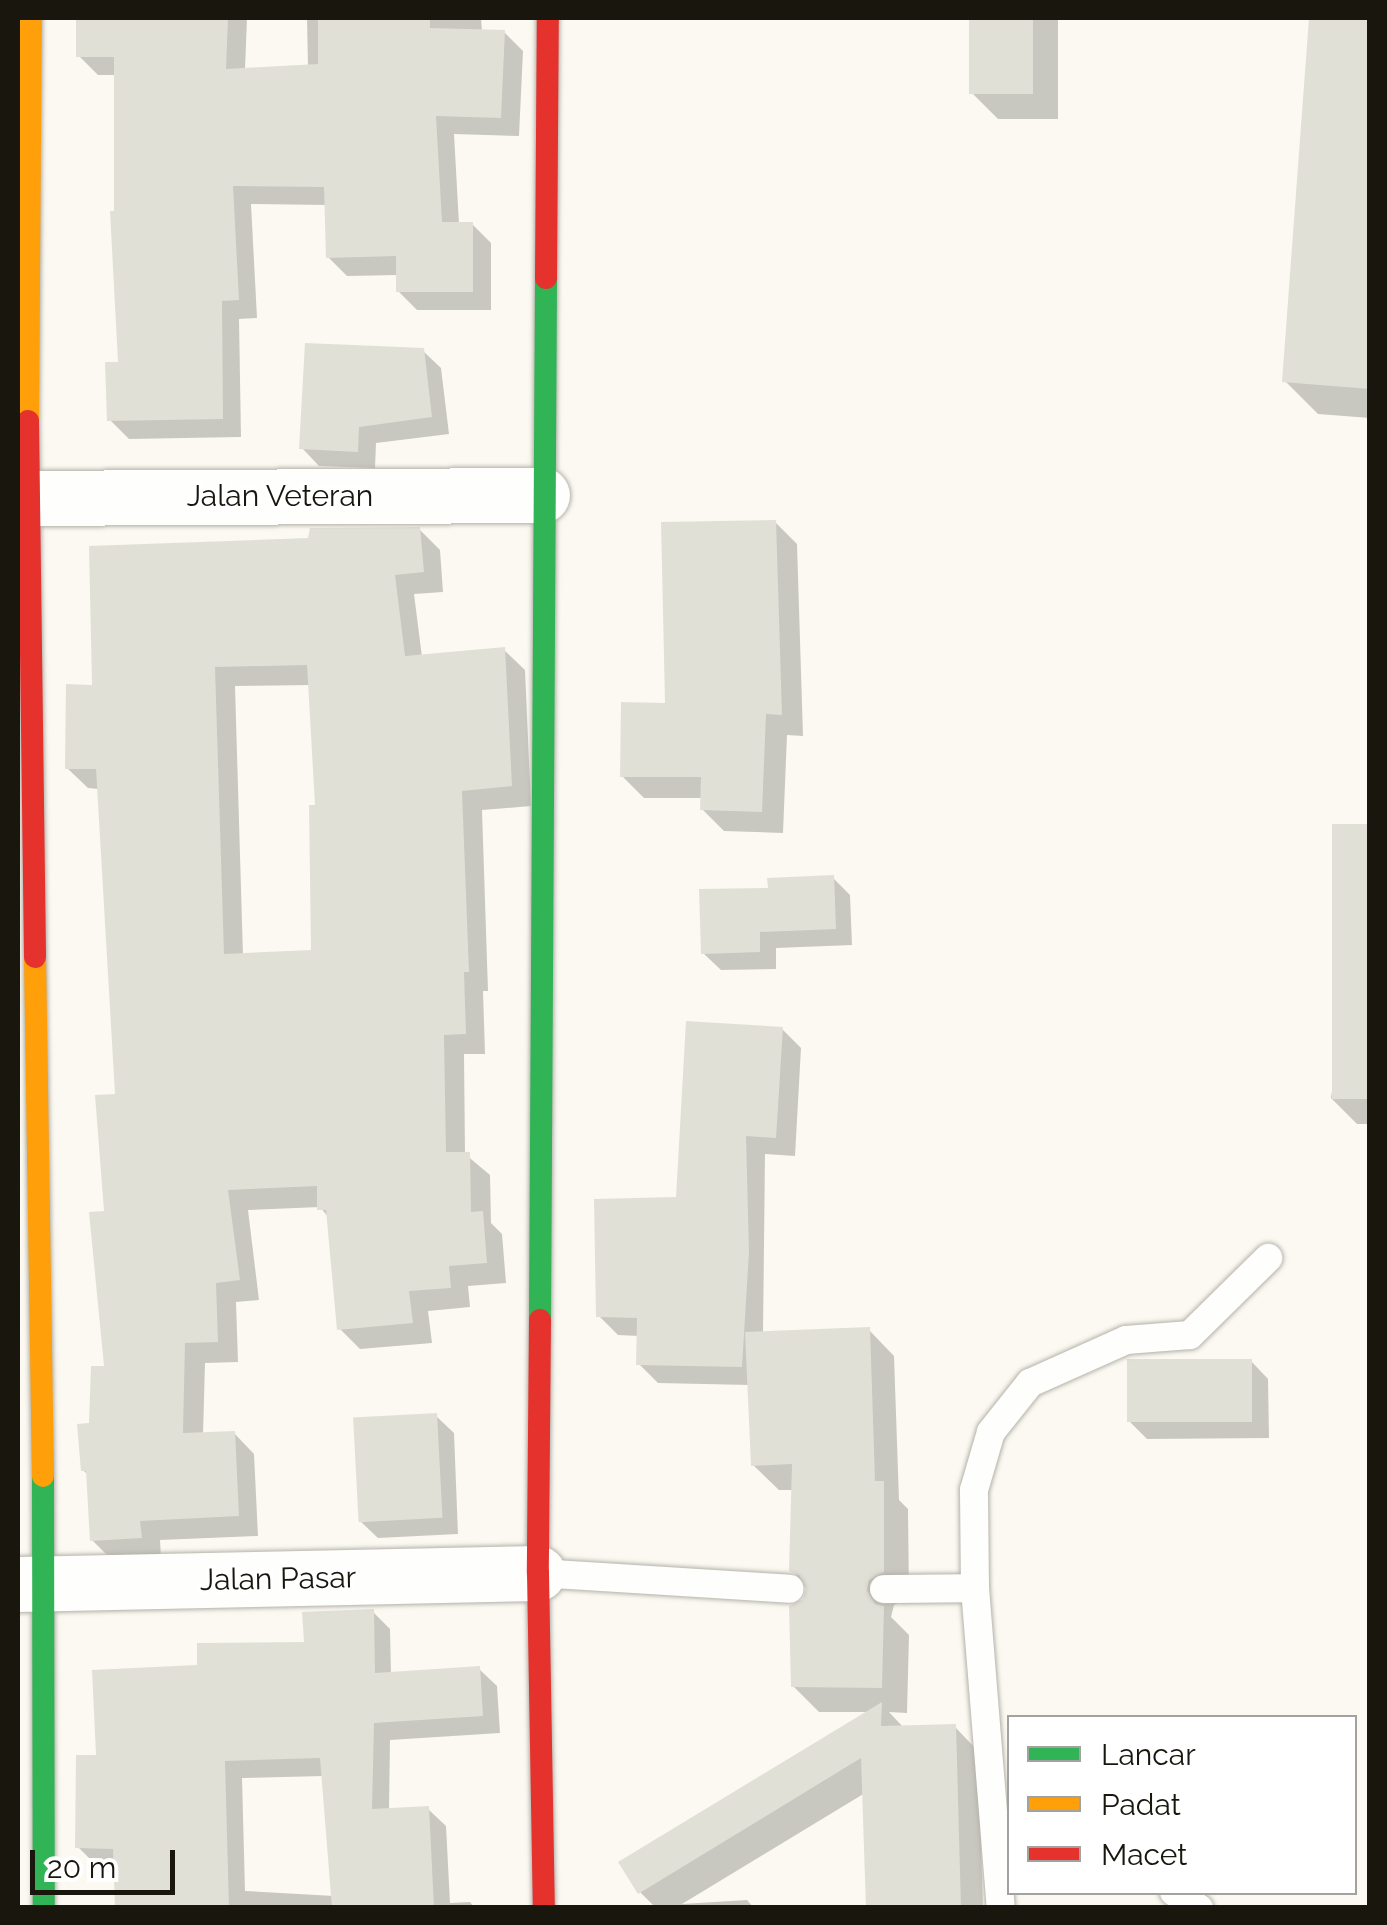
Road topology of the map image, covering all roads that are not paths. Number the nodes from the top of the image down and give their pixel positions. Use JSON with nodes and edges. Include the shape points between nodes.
{"nodes":[{"id":1,"x":31,"y":18,"type":"edge"},
{"id":2,"x":548,"y":18,"type":"edge"},
{"id":3,"x":542,"y":495,"type":"junction"},
{"id":4,"x":23,"y":498,"type":"edge"},
{"id":5,"x":1268,"y":1258,"type":"dead end"},
{"id":6,"x":538,"y":1573,"type":"junction"},
{"id":7,"x":31,"y":1584,"type":"edge"},
{"id":8,"x":975,"y":1588,"type":"junction"},
{"id":9,"x":789,"y":1589,"type":"dead end"},
{"id":10,"x":884,"y":1589,"type":"dead end"},
{"id":11,"x":991,"y":1762,"type":"junction"},
{"id":12,"x":1007,"y":1781,"type":"edge"},
{"id":13,"x":44,"y":1908,"type":"edge"},
{"id":14,"x":544,"y":1908,"type":"edge"},
{"id":15,"x":1001,"y":1908,"type":"edge"}],
"edges":[{"from":1,"to":4,"type":"street"},
{"from":2,"to":3,"type":"street"},
{"from":3,"to":4,"type":"street","name":"Jalan Veteran"},
{"from":3,"to":6,"type":"street"},
{"from":4,"to":7,"type":"street"},
{"from":5,"to":8,"type":"lane","via":[[1190,1335],[1126,1340],[1030,1383],[991,1432],[974,1490]]},
{"from":6,"to":7,"type":"street","name":"Jalan Pasar"},
{"from":6,"to":9,"type":"lane"},
{"from":6,"to":14,"type":"street"},
{"from":7,"to":13,"type":"street"},
{"from":8,"to":10,"type":"lane"},
{"from":8,"to":11,"type":"lane"},
{"from":11,"to":12,"type":"lane"},
{"from":11,"to":15,"type":"lane"}]}
